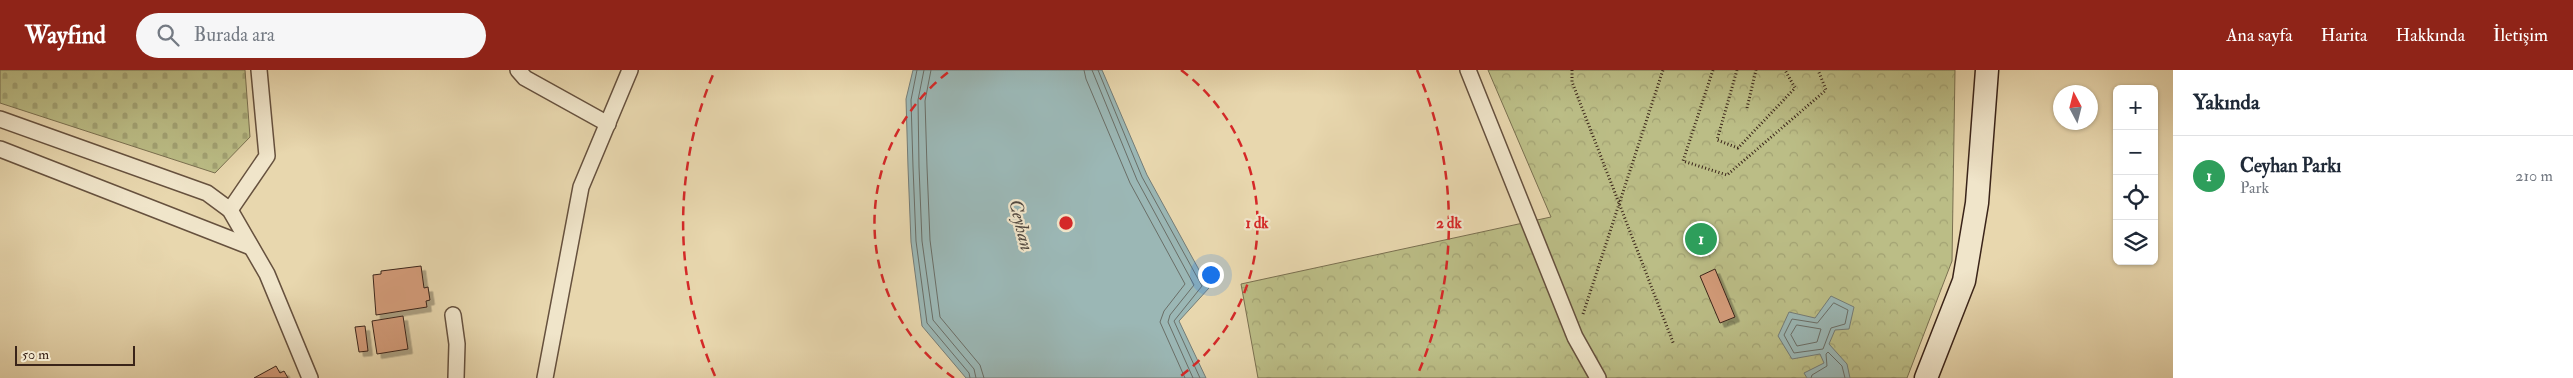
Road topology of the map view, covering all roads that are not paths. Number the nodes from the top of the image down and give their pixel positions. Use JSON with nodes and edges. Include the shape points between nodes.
{"nodes":[{"id":1,"x":259,"y":70,"type":"edge"},
{"id":2,"x":518,"y":70,"type":"edge"},
{"id":3,"x":630,"y":70,"type":"edge"},
{"id":4,"x":1468,"y":70,"type":"edge"},
{"id":5,"x":1987,"y":70,"type":"edge"},
{"id":6,"x":0,"y":119,"type":"edge"},
{"id":7,"x":608,"y":124,"type":"junction"},
{"id":8,"x":0,"y":150,"type":"edge"},
{"id":9,"x":230,"y":210,"type":"junction"},
{"id":10,"x":251,"y":247,"type":"junction"},
{"id":11,"x":452,"y":315,"type":"dead end"},
{"id":12,"x":310,"y":378,"type":"edge"},
{"id":13,"x":456,"y":378,"type":"edge"},
{"id":14,"x":545,"y":378,"type":"edge"},
{"id":15,"x":1598,"y":378,"type":"edge"},
{"id":16,"x":1926,"y":378,"type":"edge"}],
"edges":[{"from":1,"to":9,"type":"street","via":[[267,156]]},
{"from":2,"to":7,"type":"street","via":[[525,78]]},
{"from":3,"to":7,"type":"street"},
{"from":4,"to":15,"type":"street","via":[[1575,337]]},
{"from":5,"to":16,"type":"street","via":[[1977,203],[1964,281]]},
{"from":6,"to":9,"type":"street","via":[[206,193]]},
{"from":7,"to":14,"type":"street","via":[[582,187]]},
{"from":8,"to":10,"type":"street"},
{"from":9,"to":10,"type":"street"},
{"from":10,"to":12,"type":"street","via":[[267,274]]},
{"from":11,"to":13,"type":"street","via":[[457,344]]}]}
